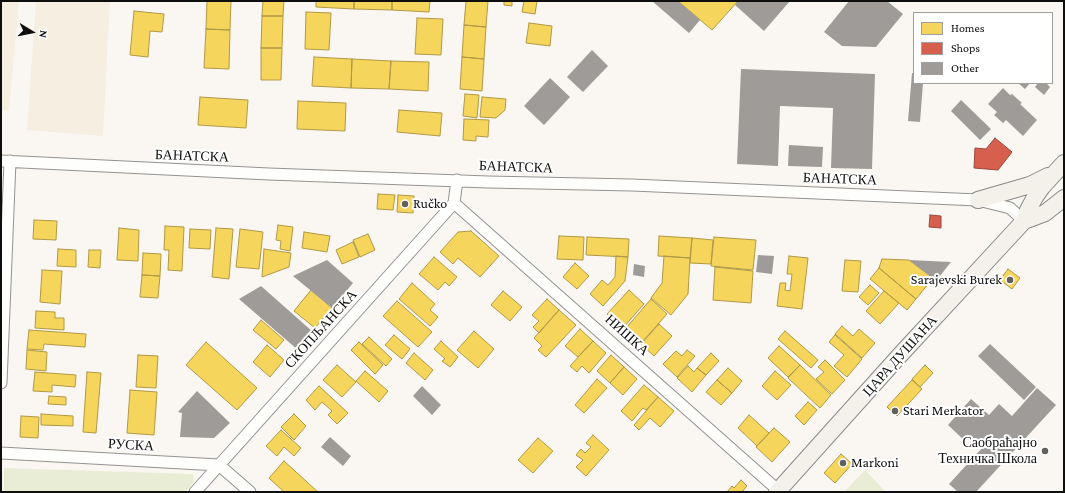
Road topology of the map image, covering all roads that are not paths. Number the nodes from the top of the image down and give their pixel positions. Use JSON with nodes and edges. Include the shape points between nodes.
{"nodes":[{"id":1,"x":6,"y":161,"type":"edge"},
{"id":2,"x":1060,"y":167,"type":"edge"},
{"id":3,"x":457,"y":180,"type":"junction"},
{"id":4,"x":1064,"y":198,"type":"edge"},
{"id":5,"x":978,"y":200,"type":"junction"},
{"id":6,"x":454,"y":203,"type":"junction"},
{"id":7,"x":1024,"y":221,"type":"junction"},
{"id":8,"x":1,"y":383,"type":"edge"},
{"id":9,"x":1,"y":453,"type":"edge"},
{"id":10,"x":219,"y":465,"type":"junction"},
{"id":11,"x":778,"y":491,"type":"edge"},
{"id":12,"x":195,"y":492,"type":"edge"},
{"id":13,"x":250,"y":492,"type":"edge"}],
"edges":[{"from":1,"to":3,"type":"street","name":"БАНАТСКА","via":[[186,171]]},
{"from":1,"to":8,"type":"street"},
{"from":2,"to":5,"type":"main road","via":[[1030,185]]},
{"from":2,"to":7,"type":"main road","name":"ЦАРА ДУШАНА","via":[[1035,197]]},
{"from":3,"to":5,"type":"street","name":"БАНАТСКА"},
{"from":3,"to":6,"type":"street"},
{"from":4,"to":7,"type":"main road","name":"ЦАРА ДУШАНА","via":[[1045,213]]},
{"from":5,"to":7,"type":"street","name":"БАНАТСКА","via":[[1010,208]]},
{"from":6,"to":10,"type":"street","name":"СКОПЉАНСКА"},
{"from":6,"to":11,"type":"street","name":"НИШКА"},
{"from":7,"to":11,"type":"main road","name":"ЦАРА ДУШАНА"},
{"from":9,"to":10,"type":"street","name":"РУСКА"},
{"from":10,"to":12,"type":"street","name":"СКОПЉАНСКА"},
{"from":10,"to":13,"type":"street"}]}
